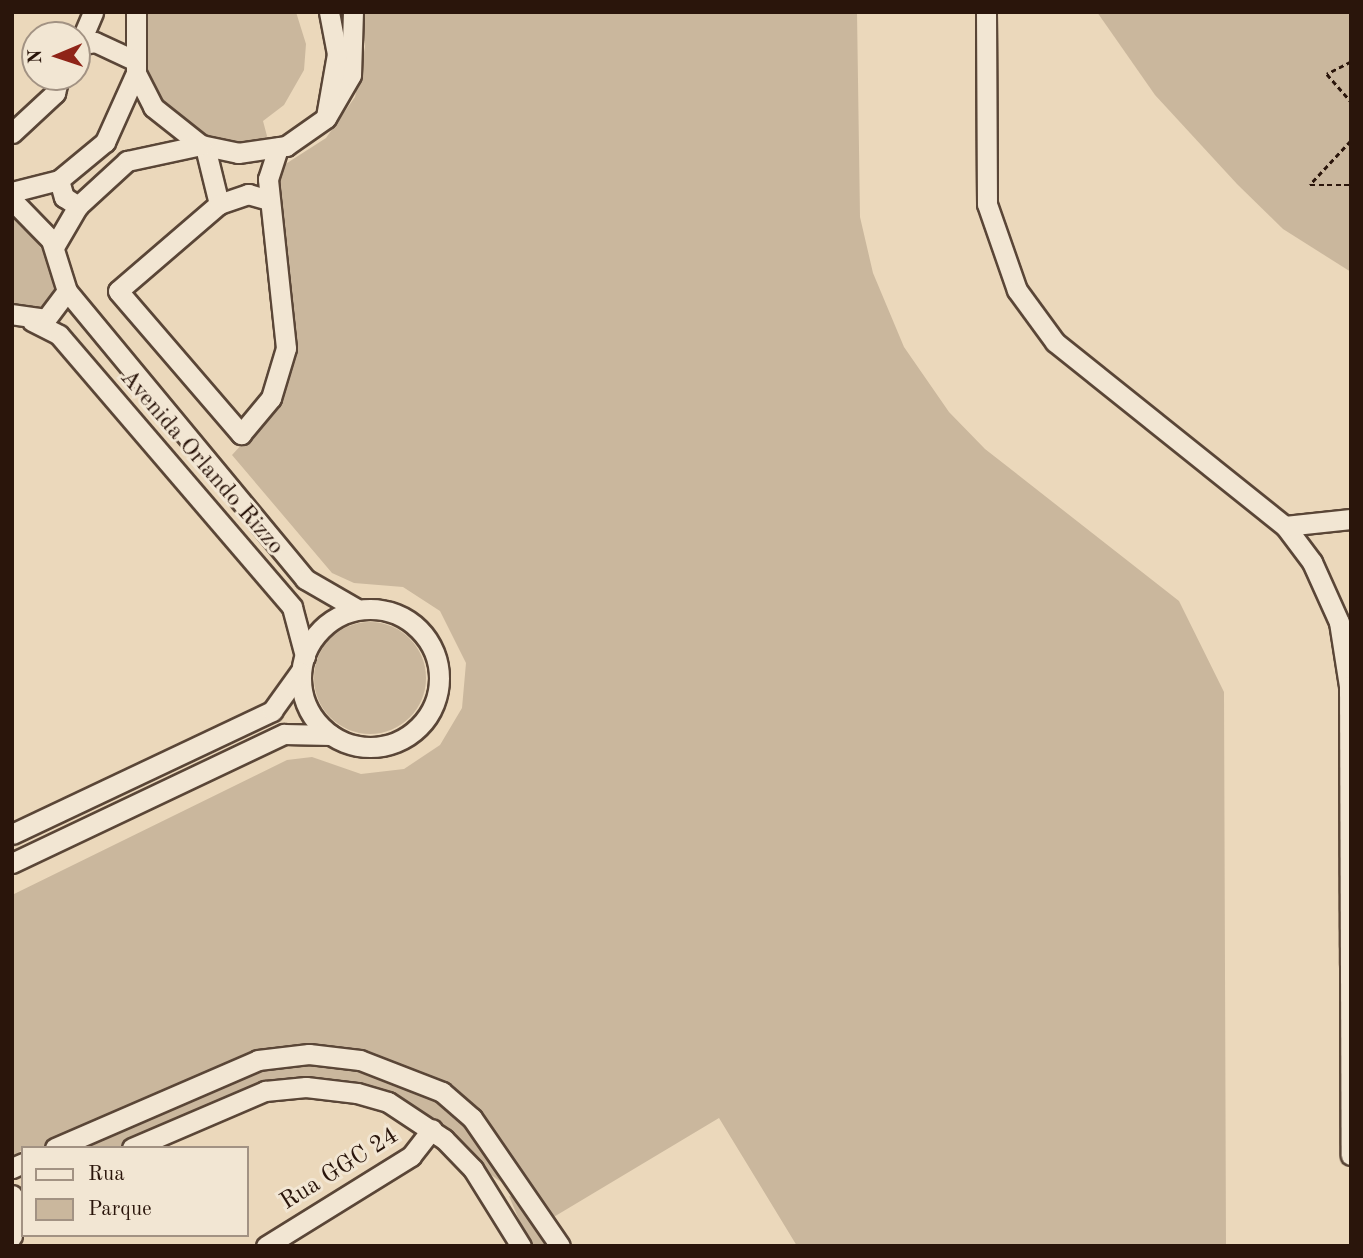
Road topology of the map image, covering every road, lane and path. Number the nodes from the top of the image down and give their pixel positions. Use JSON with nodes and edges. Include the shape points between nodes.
{"nodes":[{"id":1,"x":136,"y":12,"type":"edge"},
{"id":2,"x":329,"y":12,"type":"edge"},
{"id":3,"x":353,"y":12,"type":"edge"},
{"id":4,"x":986,"y":12,"type":"edge"},
{"id":5,"x":91,"y":44,"type":"edge"},
{"id":6,"x":1351,"y":62,"type":"edge"},
{"id":7,"x":135,"y":66,"type":"junction"},
{"id":8,"x":56,"y":91,"type":"edge"},
{"id":9,"x":1351,"y":102,"type":"edge"},
{"id":10,"x":326,"y":118,"type":"junction"},
{"id":11,"x":12,"y":133,"type":"edge"},
{"id":12,"x":1351,"y":141,"type":"edge"},
{"id":13,"x":203,"y":146,"type":"junction"},
{"id":14,"x":278,"y":148,"type":"junction"},
{"id":15,"x":91,"y":154,"type":"junction"},
{"id":16,"x":108,"y":177,"type":"junction"},
{"id":17,"x":59,"y":180,"type":"junction"},
{"id":18,"x":1351,"y":185,"type":"edge"},
{"id":19,"x":12,"y":192,"type":"edge"},
{"id":20,"x":12,"y":200,"type":"edge"},
{"id":21,"x":269,"y":200,"type":"junction"},
{"id":22,"x":219,"y":204,"type":"junction"},
{"id":23,"x":78,"y":206,"type":"junction"},
{"id":24,"x":54,"y":247,"type":"junction"},
{"id":25,"x":67,"y":291,"type":"junction"},
{"id":26,"x":12,"y":314,"type":"edge"},
{"id":27,"x":32,"y":321,"type":"junction"},
{"id":28,"x":1351,"y":519,"type":"edge"},
{"id":29,"x":1285,"y":526,"type":"junction"},
{"id":30,"x":357,"y":609,"type":"junction"},
{"id":31,"x":303,"y":662,"type":"junction"},
{"id":32,"x":331,"y":735,"type":"junction"},
{"id":33,"x":1350,"y":744,"type":"edge"},
{"id":34,"x":1350,"y":819,"type":"edge"},
{"id":35,"x":12,"y":834,"type":"edge"},
{"id":36,"x":12,"y":863,"type":"edge"},
{"id":37,"x":1350,"y":955,"type":"edge"},
{"id":38,"x":432,"y":1129,"type":"junction"},
{"id":39,"x":59,"y":1146,"type":"edge"},
{"id":40,"x":136,"y":1146,"type":"edge"},
{"id":41,"x":1351,"y":1155,"type":"edge"},
{"id":42,"x":519,"y":1179,"type":"junction"},
{"id":43,"x":491,"y":1196,"type":"junction"},
{"id":44,"x":17,"y":1199,"type":"edge"},
{"id":45,"x":12,"y":1236,"type":"edge"},
{"id":46,"x":266,"y":1246,"type":"edge"},
{"id":47,"x":521,"y":1246,"type":"edge"},
{"id":48,"x":559,"y":1246,"type":"edge"}],
"edges":[{"from":1,"to":7,"type":"street"},
{"from":2,"to":10,"type":"street","via":[[337,54]]},
{"from":3,"to":10,"type":"street","via":[[351,75]]},
{"from":4,"to":29,"type":"street","via":[[985,192],[998,250],[1017,290],[1055,342]]},
{"from":5,"to":7,"type":"street","via":[[101,44]]},
{"from":6,"to":9,"type":"path","via":[[1326,74]]},
{"from":7,"to":13,"type":"street","via":[[164,120]]},
{"from":7,"to":15,"type":"street","via":[[111,133]]},
{"from":8,"to":11,"type":"street"},
{"from":10,"to":14,"type":"street"},
{"from":12,"to":18,"type":"path","via":[[1310,185]]},
{"from":13,"to":14,"type":"street","via":[[237,153]]},
{"from":13,"to":16,"type":"street","via":[[137,156]]},
{"from":13,"to":22,"type":"street"},
{"from":14,"to":21,"type":"street"},
{"from":15,"to":16,"type":"street"},
{"from":15,"to":17,"type":"street"},
{"from":16,"to":23,"type":"street"},
{"from":17,"to":19,"type":"street"},
{"from":17,"to":23,"type":"street","via":[[64,197]]},
{"from":20,"to":24,"type":"street"},
{"from":21,"to":22,"type":"street","via":[[248,194]]},
{"from":21,"to":22,"type":"street","via":[[286,348],[271,398],[240,434],[118,291]]},
{"from":23,"to":24,"type":"street"},
{"from":24,"to":25,"type":"street"},
{"from":25,"to":27,"type":"street","via":[[57,311]]},
{"from":25,"to":30,"type":"street","name":"Avenida Orlando Rizzo","via":[[305,579]]},
{"from":26,"to":27,"type":"street","name":"Avenida Orlando Rizzo"},
{"from":27,"to":31,"type":"street","name":"Avenida Orlando Rizzo","via":[[59,335],[292,607]]},
{"from":28,"to":29,"type":"street"},
{"from":29,"to":33,"type":"street","via":[[1312,562],[1339,622],[1348,664]]},
{"from":30,"to":31,"type":"street","via":[[325,625]]},
{"from":30,"to":32,"type":"street","via":[[393,612],[424,633],[437,656],[437,697],[425,721],[392,744],[366,747]]},
{"from":31,"to":32,"type":"street","via":[[307,705]]},
{"from":31,"to":35,"type":"street","via":[[272,711]]},
{"from":32,"to":36,"type":"street","via":[[284,734]]},
{"from":33,"to":34,"type":"street"},
{"from":34,"to":37,"type":"street"},
{"from":37,"to":41,"type":"street"},
{"from":38,"to":40,"type":"street","via":[[388,1102],[306,1087],[226,1103]]},
{"from":38,"to":43,"type":"street"},
{"from":38,"to":46,"type":"street","name":"Rua GGC 24","via":[[411,1156]]},
{"from":39,"to":42,"type":"street","via":[[213,1075],[309,1054],[360,1060],[442,1092],[472,1118]]},
{"from":42,"to":43,"type":"street"},
{"from":42,"to":48,"type":"street"},
{"from":43,"to":47,"type":"street"},
{"from":44,"to":45,"type":"street"}]}
